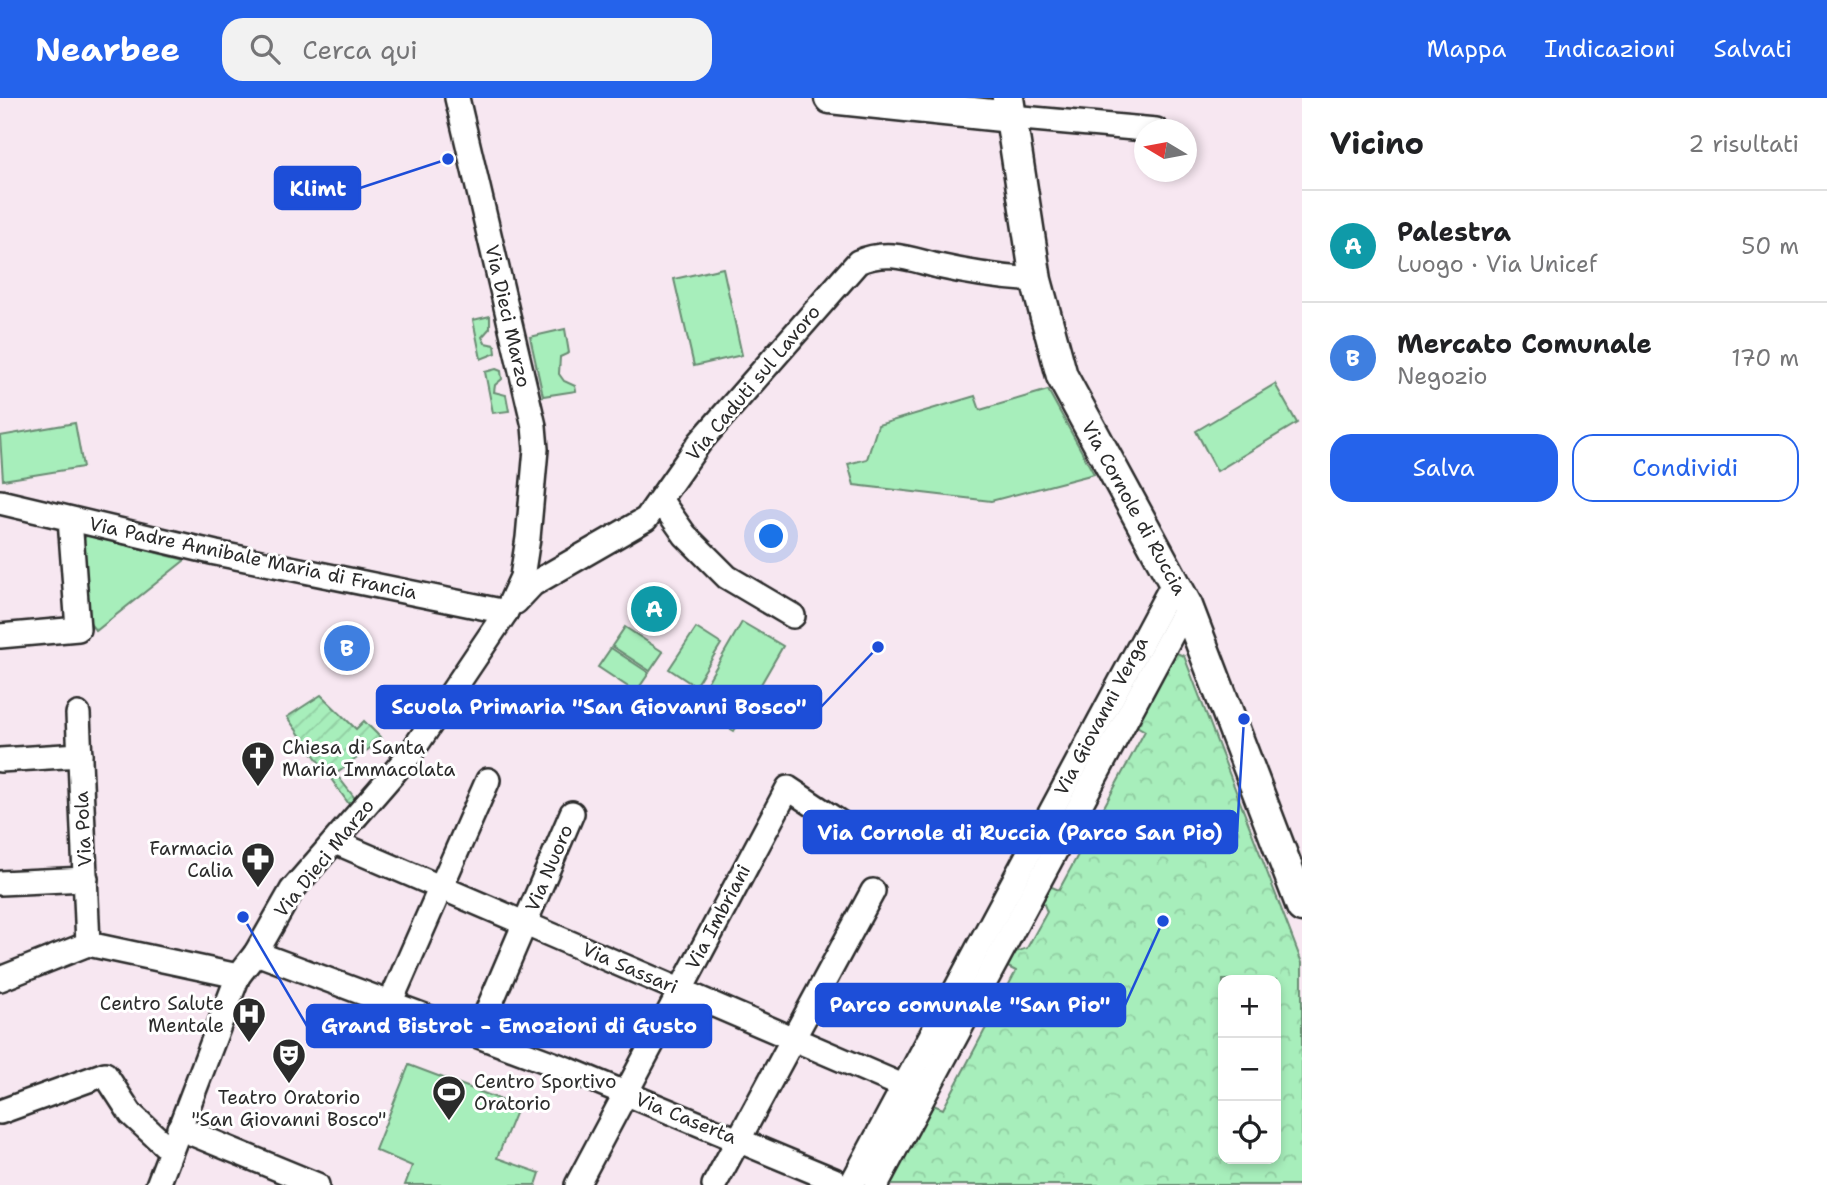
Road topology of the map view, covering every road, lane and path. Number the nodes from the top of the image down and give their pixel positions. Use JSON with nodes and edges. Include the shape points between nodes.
{"nodes":[{"id":1,"x":457,"y":98,"type":"edge"},
{"id":2,"x":830,"y":98,"type":"edge"},
{"id":3,"x":1010,"y":108,"type":"edge"},
{"id":4,"x":1134,"y":127,"type":"edge"},
{"id":5,"x":1036,"y":280,"type":"junction"},
{"id":6,"x":662,"y":501,"type":"junction"},
{"id":7,"x":0,"y":502,"type":"edge"},
{"id":8,"x":70,"y":519,"type":"junction"},
{"id":9,"x":1181,"y":593,"type":"junction"},
{"id":10,"x":506,"y":612,"type":"junction"},
{"id":11,"x":793,"y":616,"type":"dead end"},
{"id":12,"x":0,"y":636,"type":"edge"},
{"id":13,"x":78,"y":714,"type":"dead end"},
{"id":14,"x":80,"y":755,"type":"junction"},
{"id":15,"x":0,"y":760,"type":"edge"},
{"id":16,"x":488,"y":780,"type":"dead end"},
{"id":17,"x":572,"y":813,"type":"dead end"},
{"id":18,"x":848,"y":828,"type":"dead end"},
{"id":19,"x":335,"y":842,"type":"junction"},
{"id":20,"x":86,"y":879,"type":"junction"},
{"id":21,"x":0,"y":883,"type":"edge"},
{"id":22,"x":441,"y":885,"type":"junction"},
{"id":23,"x":873,"y":891,"type":"dead end"},
{"id":24,"x":1302,"y":907,"type":"edge"},
{"id":25,"x":525,"y":923,"type":"junction"},
{"id":26,"x":88,"y":944,"type":"junction"},
{"id":27,"x":256,"y":953,"type":"junction"},
{"id":28,"x":238,"y":976,"type":"junction"},
{"id":29,"x":0,"y":979,"type":"edge"},
{"id":30,"x":680,"y":990,"type":"junction"},
{"id":31,"x":390,"y":1003,"type":"junction"},
{"id":32,"x":477,"y":1035,"type":"junction"},
{"id":33,"x":794,"y":1038,"type":"junction"},
{"id":34,"x":914,"y":1090,"type":"junction"},
{"id":35,"x":625,"y":1093,"type":"junction"},
{"id":36,"x":0,"y":1112,"type":"edge"},
{"id":37,"x":179,"y":1128,"type":"junction"},
{"id":38,"x":738,"y":1139,"type":"junction"},
{"id":39,"x":170,"y":1150,"type":"junction"},
{"id":40,"x":158,"y":1185,"type":"edge"},
{"id":41,"x":317,"y":1185,"type":"edge"},
{"id":42,"x":576,"y":1185,"type":"edge"},
{"id":43,"x":714,"y":1185,"type":"edge"},
{"id":44,"x":839,"y":1185,"type":"edge"},
{"id":45,"x":850,"y":1185,"type":"edge"},
{"id":46,"x":876,"y":1185,"type":"edge"}],
"edges":[{"from":1,"to":10,"type":"street","name":"Via Dieci Marzo","via":[[534,426],[536,449],[522,577]]},
{"from":2,"to":3,"type":"main road"},
{"from":3,"to":4,"type":"street"},
{"from":3,"to":5,"type":"main road","name":"Via Cornole di Ruccia"},
{"from":5,"to":6,"type":"street","name":"Via Caduti sul Lavoro","via":[[939,266],[900,255],[871,256],[858,262],[700,442]]},
{"from":5,"to":9,"type":"main road","name":"Via Cornole di Ruccia","via":[[1062,376]]},
{"from":6,"to":10,"type":"street","name":"Via Caduti sul Lavoro","via":[[646,520],[533,584]]},
{"from":6,"to":11,"type":"street","via":[[685,535],[727,577]]},
{"from":7,"to":8,"type":"street","name":"Via Padre Annibale Maria di Francia"},
{"from":8,"to":10,"type":"street","name":"Via Padre Annibale Maria di Francia"},
{"from":8,"to":12,"type":"street","via":[[78,629]]},
{"from":9,"to":24,"type":"main road","name":"Via Cornole di Ruccia"},
{"from":9,"to":34,"type":"street","name":"Via Giovanni Verga"},
{"from":10,"to":19,"type":"street","name":"Via Dieci Marzo","via":[[411,753]]},
{"from":13,"to":14,"type":"street","name":"Via Pola"},
{"from":14,"to":15,"type":"street"},
{"from":14,"to":20,"type":"street","name":"Via Pola"},
{"from":16,"to":22,"type":"street"},
{"from":17,"to":25,"type":"street","name":"Via Nuoro"},
{"from":18,"to":30,"type":"street","name":"Via Imbriani","via":[[788,788]]},
{"from":19,"to":22,"type":"street","name":"Via Sassari"},
{"from":19,"to":27,"type":"street","name":"Via Dieci Marzo","via":[[292,890]]},
{"from":20,"to":21,"type":"street"},
{"from":20,"to":26,"type":"street","name":"Via Pola"},
{"from":22,"to":25,"type":"street","name":"Via Sassari"},
{"from":22,"to":31,"type":"street"},
{"from":23,"to":33,"type":"street"},
{"from":25,"to":30,"type":"street","name":"Via Sassari"},
{"from":25,"to":32,"type":"street","name":"Via Nuoro"},
{"from":26,"to":28,"type":"street"},
{"from":26,"to":29,"type":"street"},
{"from":27,"to":28,"type":"street","name":"Via Dieci Marzo"},
{"from":27,"to":31,"type":"street","name":"Via Caserta"},
{"from":28,"to":37,"type":"street","name":"Via Dieci Marzo"},
{"from":30,"to":33,"type":"street","name":"Via Sassari"},
{"from":30,"to":35,"type":"street","name":"Via Imbriani"},
{"from":31,"to":32,"type":"street","name":"Via Caserta"},
{"from":32,"to":35,"type":"street","name":"Via Caserta"},
{"from":33,"to":34,"type":"street","name":"Via Sassari"},
{"from":33,"to":38,"type":"street"},
{"from":34,"to":45,"type":"street","name":"Via Giovanni Verga"},
{"from":34,"to":46,"type":"street","name":"Via Giovanni Verga"},
{"from":35,"to":38,"type":"street","name":"Via Caserta"},
{"from":35,"to":42,"type":"street","name":"Via Imbriani"},
{"from":36,"to":39,"type":"street","via":[[106,1074],[131,1114]]},
{"from":37,"to":39,"type":"street","name":"Via Dieci Marzo"},
{"from":37,"to":41,"type":"street"},
{"from":38,"to":43,"type":"street"},
{"from":38,"to":44,"type":"street","name":"Via Caserta"},
{"from":39,"to":40,"type":"street","name":"Via Dieci Marzo"}]}
